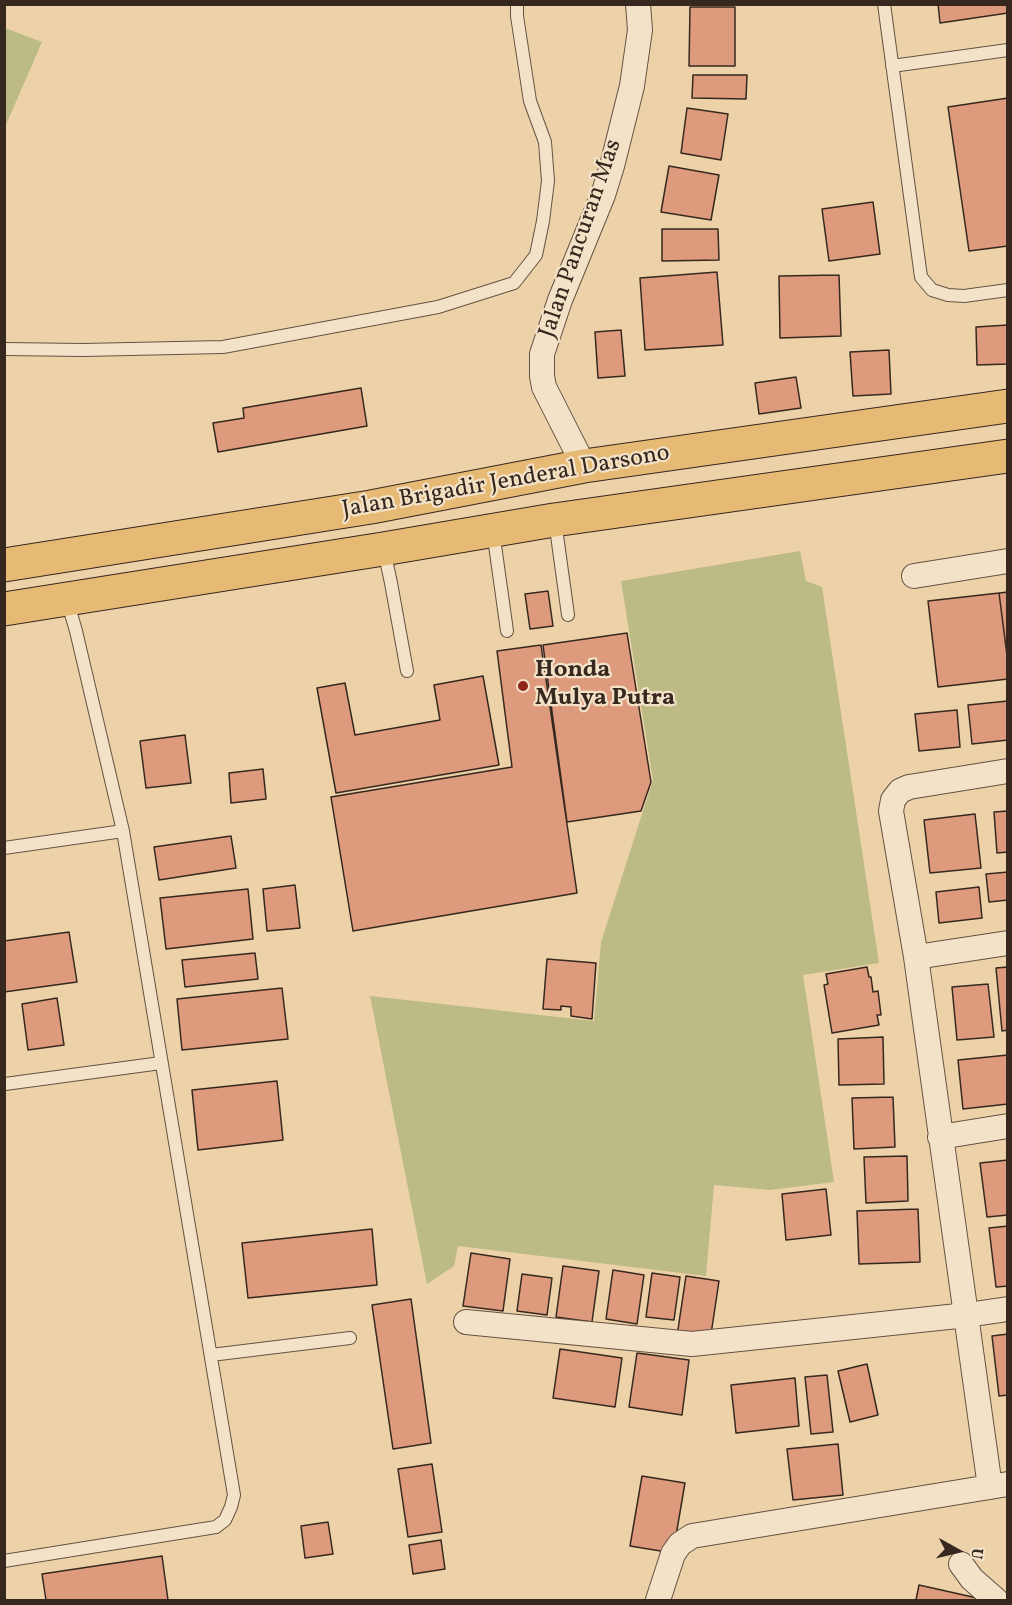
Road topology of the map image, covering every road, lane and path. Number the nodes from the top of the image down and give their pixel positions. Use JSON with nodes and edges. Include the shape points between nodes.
{"nodes":[{"id":1,"x":517,"y":4,"type":"edge"},
{"id":2,"x":638,"y":4,"type":"edge"},
{"id":3,"x":884,"y":4,"type":"edge"},
{"id":4,"x":1008,"y":50,"type":"edge"},
{"id":5,"x":892,"y":66,"type":"junction"},
{"id":6,"x":1008,"y":290,"type":"edge"},
{"id":7,"x":4,"y":349,"type":"edge"},
{"id":8,"x":1008,"y":406,"type":"edge"},
{"id":9,"x":1008,"y":456,"type":"edge"},
{"id":10,"x":584,"y":466,"type":"junction"},
{"id":11,"x":554,"y":520,"type":"junction"},
{"id":12,"x":493,"y":531,"type":"junction"},
{"id":13,"x":383,"y":549,"type":"junction"},
{"id":14,"x":59,"y":556,"type":"junction"},
{"id":15,"x":1008,"y":561,"type":"edge"},
{"id":16,"x":4,"y":565,"type":"edge"},
{"id":17,"x":914,"y":576,"type":"dead end"},
{"id":18,"x":67,"y":599,"type":"junction"},
{"id":19,"x":4,"y":609,"type":"edge"},
{"id":20,"x":568,"y":615,"type":"dead end"},
{"id":21,"x":507,"y":631,"type":"dead end"},
{"id":22,"x":407,"y":671,"type":"dead end"},
{"id":23,"x":1008,"y":771,"type":"edge"},
{"id":24,"x":123,"y":831,"type":"junction"},
{"id":25,"x":4,"y":848,"type":"edge"},
{"id":26,"x":1008,"y":943,"type":"edge"},
{"id":27,"x":916,"y":957,"type":"junction"},
{"id":28,"x":161,"y":1063,"type":"junction"},
{"id":29,"x":4,"y":1084,"type":"edge"},
{"id":30,"x":1008,"y":1126,"type":"edge"},
{"id":31,"x":940,"y":1137,"type":"junction"},
{"id":32,"x":1008,"y":1309,"type":"edge"},
{"id":33,"x":967,"y":1315,"type":"junction"},
{"id":34,"x":466,"y":1322,"type":"dead end"},
{"id":35,"x":350,"y":1338,"type":"dead end"},
{"id":36,"x":210,"y":1355,"type":"junction"},
{"id":37,"x":999,"y":1485,"type":"edge"},
{"id":38,"x":4,"y":1561,"type":"edge"},
{"id":39,"x":961,"y":1564,"type":"dead end"},
{"id":40,"x":658,"y":1600,"type":"edge"},
{"id":41,"x":996,"y":1600,"type":"edge"}],
"edges":[{"from":1,"to":7,"type":"lane","via":[[530,101],[544,142],[549,180],[536,255],[514,284],[438,307],[223,347]]},
{"from":2,"to":10,"type":"street","name":"Jalan Pancuran Mas","via":[[640,30],[632,86],[612,166],[542,354],[544,387]]},
{"from":3,"to":5,"type":"lane"},
{"from":4,"to":5,"type":"lane"},
{"from":5,"to":6,"type":"lane","via":[[921,277],[938,293],[957,297]]},
{"from":8,"to":10,"type":"highway","name":"Jalan Brigadir Jenderal Darsono"},
{"from":9,"to":11,"type":"highway","name":"Jalan Brigadir Jenderal Darsono"},
{"from":10,"to":14,"type":"highway","name":"Jalan Brigadir Jenderal Darsono","via":[[371,507]]},
{"from":11,"to":12,"type":"highway","name":"Jalan Brigadir Jenderal Darsono"},
{"from":11,"to":20,"type":"lane"},
{"from":12,"to":13,"type":"highway","name":"Jalan Brigadir Jenderal Darsono"},
{"from":12,"to":21,"type":"lane"},
{"from":13,"to":18,"type":"highway","name":"Jalan Brigadir Jenderal Darsono"},
{"from":13,"to":22,"type":"lane"},
{"from":14,"to":16,"type":"highway","name":"Jalan Brigadir Jenderal Darsono"},
{"from":14,"to":18,"type":"highway"},
{"from":15,"to":17,"type":"street"},
{"from":18,"to":19,"type":"highway","name":"Jalan Brigadir Jenderal Darsono"},
{"from":18,"to":24,"type":"lane"},
{"from":23,"to":27,"type":"street","via":[[919,784],[900,791],[893,800],[891,811]]},
{"from":24,"to":25,"type":"lane"},
{"from":24,"to":28,"type":"lane"},
{"from":26,"to":27,"type":"street"},
{"from":27,"to":31,"type":"street"},
{"from":28,"to":29,"type":"lane"},
{"from":28,"to":36,"type":"lane"},
{"from":30,"to":31,"type":"street"},
{"from":31,"to":33,"type":"street"},
{"from":32,"to":33,"type":"street"},
{"from":33,"to":34,"type":"street","via":[[692,1344]]},
{"from":33,"to":37,"type":"street"},
{"from":35,"to":36,"type":"lane"},
{"from":36,"to":38,"type":"lane","via":[[234,1495],[225,1520],[216,1527]]},
{"from":37,"to":40,"type":"street","via":[[693,1536],[680,1544],[674,1554]]},
{"from":39,"to":41,"type":"street"}]}
